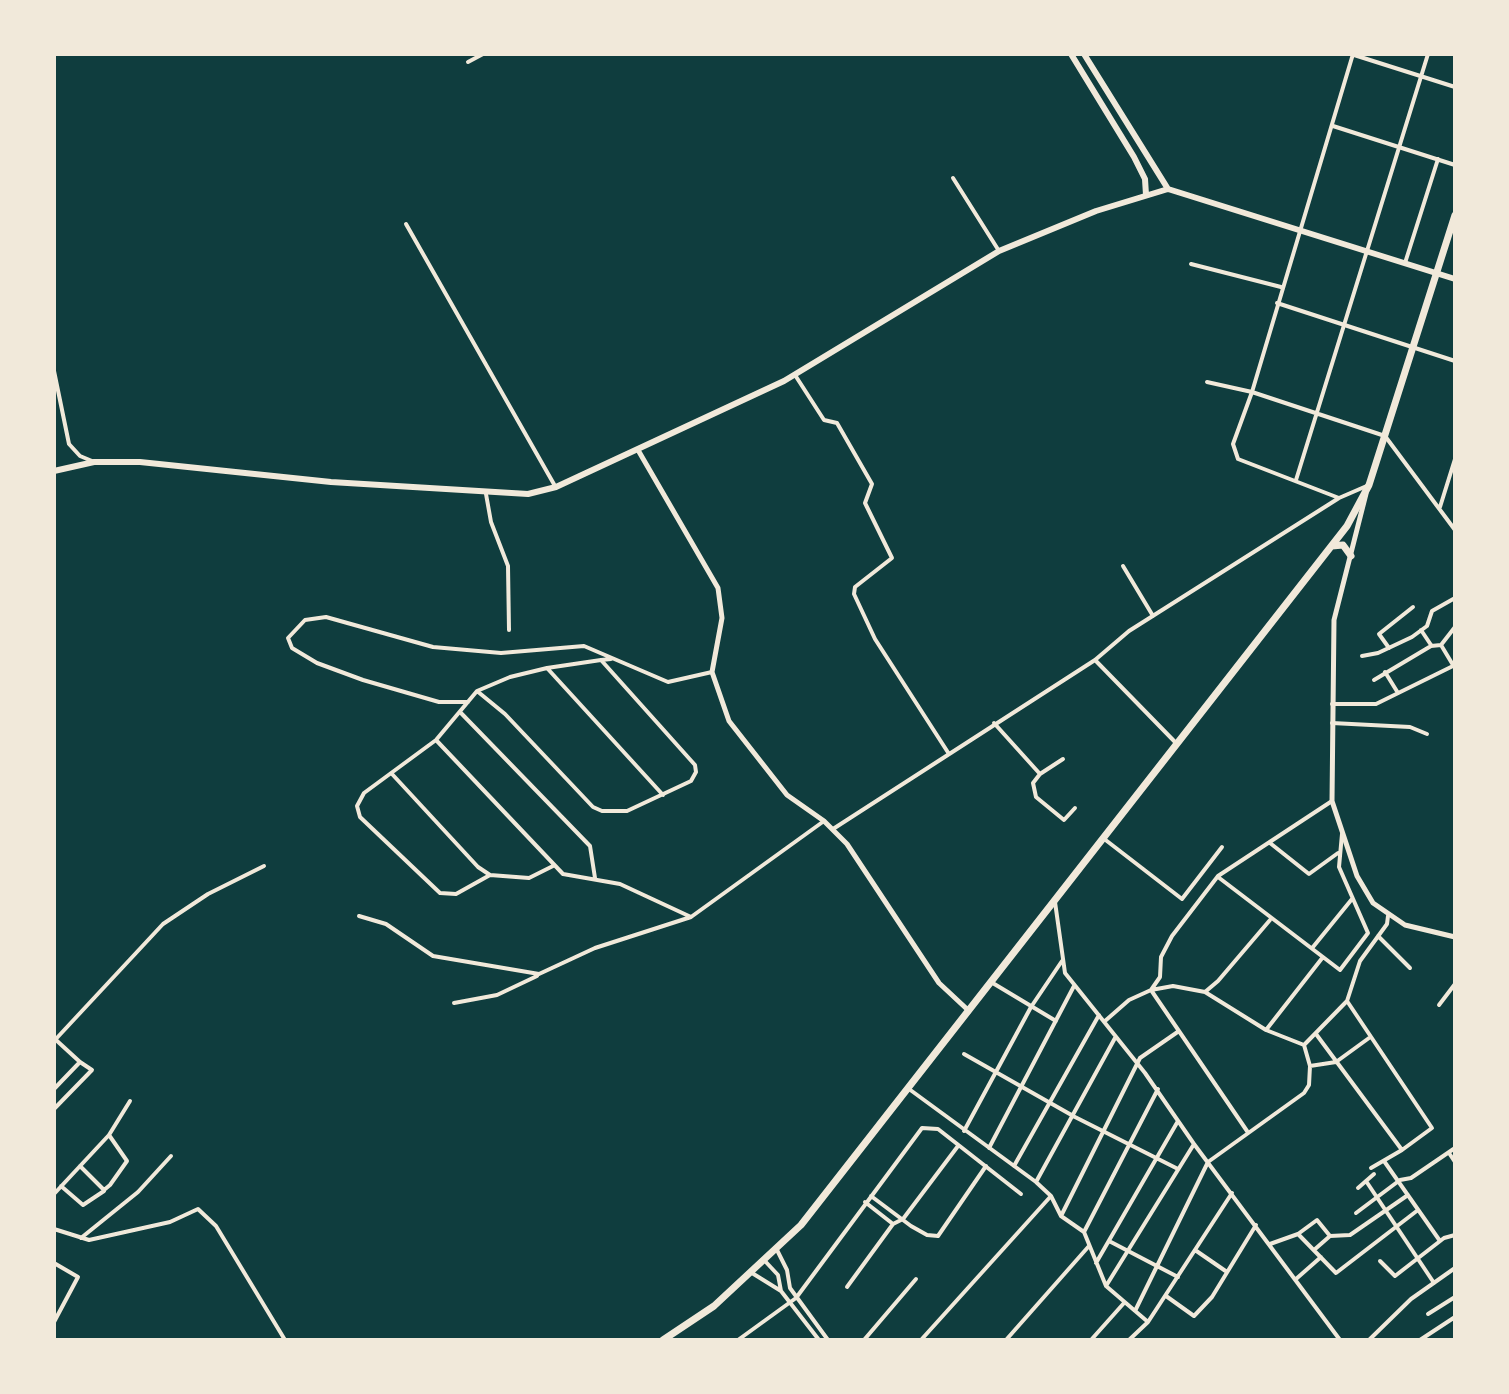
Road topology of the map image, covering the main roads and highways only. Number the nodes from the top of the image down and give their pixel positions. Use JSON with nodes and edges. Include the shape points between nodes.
{"nodes":[{"id":1,"x":1071,"y":54,"type":"edge"},
{"id":2,"x":1084,"y":54,"type":"edge"},
{"id":3,"x":1168,"y":189,"type":"junction"},
{"id":4,"x":1146,"y":195,"type":"junction"},
{"id":5,"x":1455,"y":215,"type":"edge"},
{"id":6,"x":1437,"y":273,"type":"junction"},
{"id":7,"x":1455,"y":279,"type":"edge"},
{"id":8,"x":54,"y":471,"type":"edge"},
{"id":9,"x":1330,"y":548,"type":"junction"},
{"id":10,"x":1351,"y":556,"type":"road end"},
{"id":11,"x":663,"y":1340,"type":"edge"}],
"edges":[{"from":1,"to":4,"type":"main road","via":[[1134,157]]},
{"from":2,"to":3,"type":"main road"},
{"from":3,"to":4,"type":"main road"},
{"from":3,"to":6,"type":"main road"},
{"from":4,"to":8,"type":"main road","via":[[999,251],[795,375],[556,487],[528,494],[486,494],[140,462],[94,462]]},
{"from":5,"to":6,"type":"highway"},
{"from":6,"to":7,"type":"main road"},
{"from":6,"to":9,"type":"highway","via":[[1369,485]]},
{"from":9,"to":10,"type":"highway","via":[[1343,545]]},
{"from":9,"to":11,"type":"highway","via":[[909,1089],[777,1250],[714,1306]]}]}
